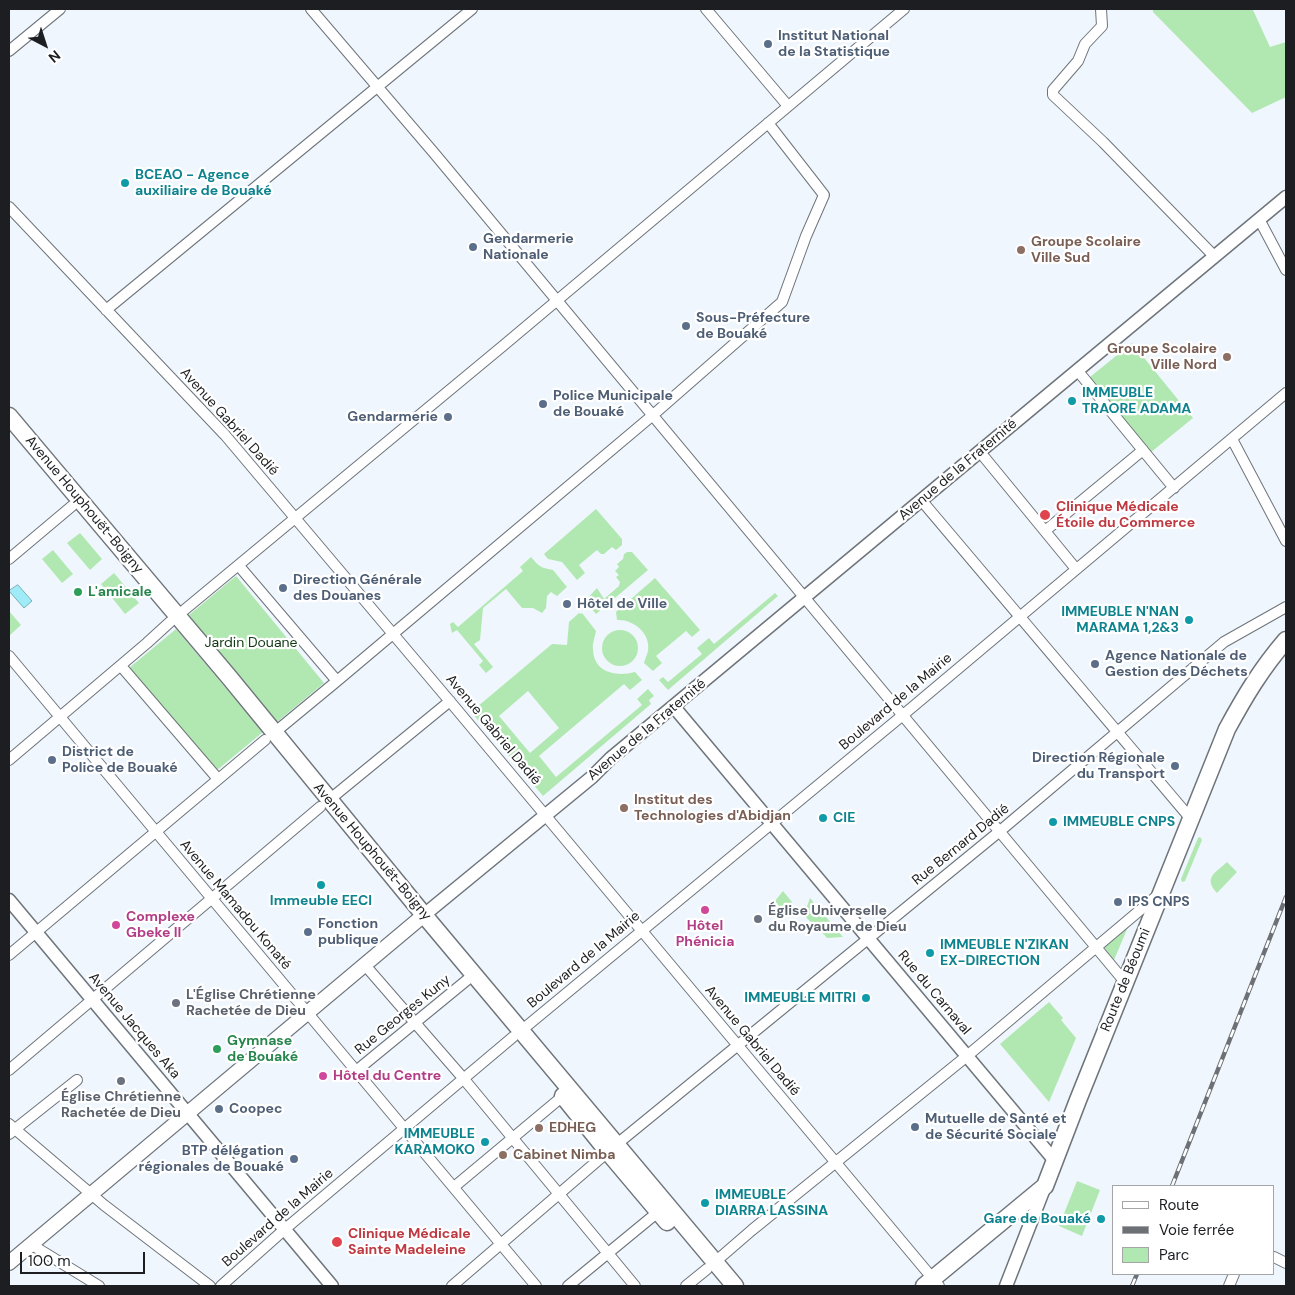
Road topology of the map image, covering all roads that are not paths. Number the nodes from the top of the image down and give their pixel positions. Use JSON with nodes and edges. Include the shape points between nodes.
{"nodes":[{"id":1,"x":60,"y":9,"type":"edge"},
{"id":2,"x":311,"y":9,"type":"edge"},
{"id":3,"x":472,"y":9,"type":"edge"},
{"id":4,"x":706,"y":9,"type":"edge"},
{"id":5,"x":904,"y":9,"type":"edge"},
{"id":6,"x":1101,"y":9,"type":"edge"},
{"id":7,"x":9,"y":51,"type":"edge"},
{"id":8,"x":377,"y":87,"type":"junction"},
{"id":9,"x":788,"y":106,"type":"junction"},
{"id":10,"x":768,"y":123,"type":"junction"},
{"id":11,"x":1286,"y":197,"type":"edge"},
{"id":12,"x":9,"y":207,"type":"edge"},
{"id":13,"x":1259,"y":219,"type":"junction"},
{"id":14,"x":1214,"y":256,"type":"junction"},
{"id":15,"x":1286,"y":270,"type":"edge"},
{"id":16,"x":557,"y":301,"type":"junction"},
{"id":17,"x":106,"y":310,"type":"junction"},
{"id":18,"x":1077,"y":370,"type":"junction"},
{"id":19,"x":1286,"y":393,"type":"edge"},
{"id":20,"x":653,"y":415,"type":"junction"},
{"id":21,"x":9,"y":416,"type":"edge"},
{"id":22,"x":9,"y":432,"type":"edge"},
{"id":23,"x":1232,"y":439,"type":"junction"},
{"id":24,"x":1143,"y":450,"type":"junction"},
{"id":25,"x":980,"y":452,"type":"junction"},
{"id":26,"x":1174,"y":488,"type":"junction"},
{"id":27,"x":922,"y":501,"type":"junction"},
{"id":28,"x":72,"y":506,"type":"junction"},
{"id":29,"x":296,"y":518,"type":"junction"},
{"id":30,"x":1045,"y":531,"type":"junction"},
{"id":31,"x":1286,"y":541,"type":"edge"},
{"id":32,"x":9,"y":559,"type":"edge"},
{"id":33,"x":239,"y":566,"type":"junction"},
{"id":34,"x":1076,"y":569,"type":"junction"},
{"id":35,"x":805,"y":598,"type":"junction"},
{"id":36,"x":1286,"y":607,"type":"edge"},
{"id":37,"x":1020,"y":617,"type":"junction"},
{"id":38,"x":174,"y":619,"type":"junction"},
{"id":39,"x":394,"y":634,"type":"junction"},
{"id":40,"x":1286,"y":640,"type":"edge"},
{"id":41,"x":9,"y":656,"type":"edge"},
{"id":42,"x":121,"y":666,"type":"junction"},
{"id":43,"x":337,"y":681,"type":"junction"},
{"id":44,"x":450,"y":701,"type":"junction"},
{"id":45,"x":674,"y":707,"type":"junction"},
{"id":46,"x":903,"y":715,"type":"junction"},
{"id":47,"x":60,"y":717,"type":"junction"},
{"id":48,"x":1117,"y":732,"type":"junction"},
{"id":49,"x":269,"y":736,"type":"junction"},
{"id":50,"x":9,"y":760,"type":"edge"},
{"id":51,"x":218,"y":779,"type":"junction"},
{"id":52,"x":324,"y":804,"type":"junction"},
{"id":53,"x":545,"y":814,"type":"junction"},
{"id":54,"x":1191,"y":819,"type":"junction"},
{"id":55,"x":771,"y":823,"type":"junction"},
{"id":56,"x":1000,"y":831,"type":"junction"},
{"id":57,"x":156,"y":832,"type":"junction"},
{"id":58,"x":1161,"y":893,"type":"junction"},
{"id":59,"x":213,"y":899,"type":"junction"},
{"id":60,"x":9,"y":900,"type":"edge"},
{"id":61,"x":421,"y":918,"type":"junction"},
{"id":62,"x":641,"y":930,"type":"junction"},
{"id":63,"x":36,"y":932,"type":"junction"},
{"id":64,"x":868,"y":938,"type":"junction"},
{"id":65,"x":1097,"y":947,"type":"junction"},
{"id":66,"x":9,"y":955,"type":"edge"},
{"id":67,"x":364,"y":964,"type":"junction"},
{"id":68,"x":467,"y":980,"type":"junction"},
{"id":69,"x":1125,"y":982,"type":"junction"},
{"id":70,"x":93,"y":1000,"type":"junction"},
{"id":71,"x":307,"y":1012,"type":"junction"},
{"id":72,"x":415,"y":1023,"type":"junction"},
{"id":73,"x":518,"y":1033,"type":"junction"},
{"id":74,"x":738,"y":1046,"type":"junction"},
{"id":75,"x":967,"y":1056,"type":"junction"},
{"id":76,"x":9,"y":1070,"type":"edge"},
{"id":77,"x":356,"y":1071,"type":"junction"},
{"id":78,"x":462,"y":1078,"type":"junction"},
{"id":79,"x":77,"y":1080,"type":"dead end"},
{"id":80,"x":563,"y":1096,"type":"junction"},
{"id":81,"x":187,"y":1113,"type":"junction"},
{"id":82,"x":404,"y":1127,"type":"junction"},
{"id":83,"x":11,"y":1129,"type":"edge"},
{"id":84,"x":513,"y":1138,"type":"junction"},
{"id":85,"x":612,"y":1148,"type":"junction"},
{"id":86,"x":1055,"y":1161,"type":"junction"},
{"id":87,"x":836,"y":1162,"type":"junction"},
{"id":88,"x":1045,"y":1186,"type":"junction"},
{"id":89,"x":454,"y":1187,"type":"junction"},
{"id":90,"x":91,"y":1194,"type":"junction"},
{"id":91,"x":559,"y":1194,"type":"junction"},
{"id":92,"x":658,"y":1212,"type":"junction"},
{"id":93,"x":284,"y":1229,"type":"junction"},
{"id":94,"x":500,"y":1244,"type":"junction"},
{"id":95,"x":32,"y":1245,"type":"junction"},
{"id":96,"x":608,"y":1254,"type":"junction"},
{"id":97,"x":9,"y":1264,"type":"edge"},
{"id":98,"x":711,"y":1266,"type":"junction"},
{"id":99,"x":932,"y":1284,"type":"edge"},
{"id":100,"x":99,"y":1286,"type":"edge"},
{"id":101,"x":210,"y":1286,"type":"edge"},
{"id":102,"x":221,"y":1286,"type":"edge"},
{"id":103,"x":332,"y":1286,"type":"edge"},
{"id":104,"x":452,"y":1286,"type":"edge"},
{"id":105,"x":536,"y":1286,"type":"edge"},
{"id":106,"x":568,"y":1286,"type":"edge"},
{"id":107,"x":635,"y":1286,"type":"edge"},
{"id":108,"x":686,"y":1286,"type":"edge"},
{"id":109,"x":721,"y":1286,"type":"edge"},
{"id":110,"x":736,"y":1286,"type":"edge"},
{"id":111,"x":1006,"y":1286,"type":"edge"}],
"edges":[{"from":1,"to":7,"type":"street"},
{"from":2,"to":8,"type":"street"},
{"from":3,"to":8,"type":"street"},
{"from":4,"to":9,"type":"street"},
{"from":5,"to":9,"type":"street"},
{"from":6,"to":14,"type":"street","via":[[1102,26],[1085,44],[1078,62],[1053,90],[1053,95]]},
{"from":8,"to":16,"type":"street"},
{"from":8,"to":17,"type":"street"},
{"from":9,"to":10,"type":"street"},
{"from":10,"to":16,"type":"street"},
{"from":10,"to":20,"type":"street","via":[[824,194],[785,298]]},
{"from":11,"to":13,"type":"street","name":"Avenue de la Fraternité"},
{"from":12,"to":17,"type":"street","name":"Avenue Gabriel Dadié"},
{"from":13,"to":14,"type":"street","name":"Avenue de la Fraternité"},
{"from":13,"to":15,"type":"street"},
{"from":14,"to":18,"type":"street","name":"Avenue de la Fraternité"},
{"from":16,"to":20,"type":"street"},
{"from":16,"to":29,"type":"street"},
{"from":17,"to":29,"type":"street","name":"Avenue Gabriel Dadié","via":[[225,435]]},
{"from":18,"to":24,"type":"street"},
{"from":18,"to":25,"type":"street","name":"Avenue de la Fraternité"},
{"from":19,"to":23,"type":"street","name":"Boulevard de la Mairie"},
{"from":20,"to":35,"type":"street"},
{"from":20,"to":39,"type":"street"},
{"from":21,"to":38,"type":"main road","name":"Avenue Houphouët-Boigny"},
{"from":22,"to":28,"type":"main road","name":"Avenue Houphouët-Boigny"},
{"from":23,"to":26,"type":"street","name":"Boulevard de la Mairie"},
{"from":23,"to":31,"type":"street"},
{"from":24,"to":26,"type":"street"},
{"from":24,"to":30,"type":"street"},
{"from":25,"to":27,"type":"street","name":"Avenue de la Fraternité"},
{"from":25,"to":30,"type":"street"},
{"from":26,"to":34,"type":"street","name":"Boulevard de la Mairie"},
{"from":27,"to":35,"type":"street","name":"Avenue de la Fraternité"},
{"from":27,"to":37,"type":"street"},
{"from":28,"to":32,"type":"street"},
{"from":28,"to":38,"type":"main road","name":"Avenue Houphouët-Boigny"},
{"from":29,"to":33,"type":"street"},
{"from":29,"to":39,"type":"street","name":"Avenue Gabriel Dadié"},
{"from":30,"to":34,"type":"street"},
{"from":33,"to":38,"type":"street"},
{"from":33,"to":43,"type":"street"},
{"from":34,"to":37,"type":"street","name":"Boulevard de la Mairie"},
{"from":35,"to":45,"type":"street","name":"Avenue de la Fraternité"},
{"from":35,"to":46,"type":"street"},
{"from":36,"to":48,"type":"street","name":"Rue Bernard Dadié","via":[[1224,642]]},
{"from":37,"to":46,"type":"street","name":"Boulevard de la Mairie"},
{"from":37,"to":48,"type":"street"},
{"from":38,"to":42,"type":"street"},
{"from":38,"to":49,"type":"main road","name":"Avenue Houphouët-Boigny"},
{"from":39,"to":43,"type":"street"},
{"from":39,"to":44,"type":"street","name":"Avenue Gabriel Dadié"},
{"from":40,"to":54,"type":"main road","name":"Route de Béoumi","via":[[1246,694],[1227,730]]},
{"from":41,"to":47,"type":"street","name":"Avenue Mamadou Konaté"},
{"from":42,"to":47,"type":"street"},
{"from":42,"to":51,"type":"street"},
{"from":43,"to":49,"type":"street"},
{"from":44,"to":52,"type":"street"},
{"from":44,"to":53,"type":"street","name":"Avenue Gabriel Dadié"},
{"from":45,"to":53,"type":"street","name":"Avenue de la Fraternité"},
{"from":45,"to":55,"type":"street","name":"Rue du Carnaval"},
{"from":46,"to":55,"type":"street","name":"Boulevard de la Mairie"},
{"from":46,"to":56,"type":"street"},
{"from":47,"to":50,"type":"street"},
{"from":47,"to":57,"type":"street","name":"Avenue Mamadou Konaté"},
{"from":48,"to":54,"type":"street"},
{"from":48,"to":56,"type":"street","name":"Rue Bernard Dadié"},
{"from":49,"to":51,"type":"street"},
{"from":49,"to":52,"type":"main road","name":"Avenue Houphouët-Boigny"},
{"from":51,"to":57,"type":"street"},
{"from":52,"to":59,"type":"street"},
{"from":52,"to":61,"type":"main road","name":"Avenue Houphouët-Boigny"},
{"from":53,"to":61,"type":"street","name":"Avenue de la Fraternité"},
{"from":53,"to":62,"type":"street","name":"Avenue Gabriel Dadié"},
{"from":54,"to":58,"type":"main road","name":"Route de Béoumi"},
{"from":55,"to":62,"type":"street","name":"Boulevard de la Mairie"},
{"from":55,"to":64,"type":"street","name":"Rue du Carnaval"},
{"from":56,"to":64,"type":"street","name":"Rue Bernard Dadié"},
{"from":56,"to":65,"type":"street"},
{"from":57,"to":59,"type":"street","name":"Avenue Mamadou Konaté"},
{"from":57,"to":63,"type":"street"},
{"from":58,"to":65,"type":"street"},
{"from":58,"to":69,"type":"main road","name":"Route de Béoumi"},
{"from":59,"to":70,"type":"street"},
{"from":59,"to":71,"type":"street","name":"Avenue Mamadou Konaté"},
{"from":60,"to":63,"type":"street","name":"Avenue Jacques Aka"},
{"from":61,"to":67,"type":"main road","name":"Avenue de la Fraternité"},
{"from":61,"to":68,"type":"main road","name":"Avenue Houphouët-Boigny"},
{"from":61,"to":73,"type":"main road","name":"Avenue Houphouët-Boigny"},
{"from":62,"to":73,"type":"street","name":"Boulevard de la Mairie"},
{"from":62,"to":74,"type":"street","name":"Avenue Gabriel Dadié"},
{"from":63,"to":66,"type":"street"},
{"from":63,"to":70,"type":"street","name":"Avenue Jacques Aka"},
{"from":64,"to":74,"type":"street","name":"Rue Bernard Dadié"},
{"from":64,"to":75,"type":"street","name":"Rue du Carnaval"},
{"from":65,"to":69,"type":"street"},
{"from":65,"to":75,"type":"street"},
{"from":67,"to":71,"type":"main road","name":"Avenue de la Fraternité"},
{"from":67,"to":72,"type":"street"},
{"from":68,"to":72,"type":"street","name":"Rue Georges Kuny"},
{"from":68,"to":73,"type":"main road","name":"Avenue Houphouët-Boigny"},
{"from":69,"to":86,"type":"main road","name":"Route de Béoumi"},
{"from":70,"to":76,"type":"street"},
{"from":70,"to":81,"type":"street","name":"Avenue Jacques Aka"},
{"from":71,"to":77,"type":"street","name":"Avenue Mamadou Konaté"},
{"from":71,"to":81,"type":"main road","name":"Avenue de la Fraternité"},
{"from":72,"to":77,"type":"street","name":"Rue Georges Kuny"},
{"from":72,"to":78,"type":"street"},
{"from":73,"to":78,"type":"street","name":"Boulevard de la Mairie"},
{"from":73,"to":80,"type":"main road","name":"Avenue Houphouët-Boigny"},
{"from":73,"to":85,"type":"main road","name":"Avenue Houphouët-Boigny"},
{"from":74,"to":85,"type":"street","name":"Rue Bernard Dadié"},
{"from":74,"to":87,"type":"street","name":"Avenue Gabriel Dadié"},
{"from":75,"to":86,"type":"street","name":"Rue du Carnaval"},
{"from":75,"to":87,"type":"street"},
{"from":77,"to":82,"type":"street","name":"Avenue Mamadou Konaté"},
{"from":78,"to":82,"type":"street","name":"Boulevard de la Mairie"},
{"from":78,"to":84,"type":"street"},
{"from":79,"to":83,"type":"street"},
{"from":80,"to":84,"type":"street"},
{"from":80,"to":85,"type":"main road","name":"Avenue Houphouët-Boigny"},
{"from":81,"to":90,"type":"main road","name":"Avenue de la Fraternité"},
{"from":81,"to":93,"type":"street","name":"Avenue Jacques Aka"},
{"from":82,"to":89,"type":"street","name":"Avenue Mamadou Konaté"},
{"from":82,"to":93,"type":"street","name":"Boulevard de la Mairie"},
{"from":83,"to":90,"type":"street"},
{"from":84,"to":89,"type":"street"},
{"from":84,"to":91,"type":"street"},
{"from":85,"to":91,"type":"street","name":"Rue Bernard Dadié"},
{"from":85,"to":92,"type":"main road","name":"Avenue Houphouët-Boigny"},
{"from":85,"to":98,"type":"main road","name":"Avenue Houphouët-Boigny"},
{"from":86,"to":88,"type":"main road","name":"Route de Béoumi"},
{"from":87,"to":98,"type":"street"},
{"from":87,"to":99,"type":"street","name":"Avenue Gabriel Dadié"},
{"from":88,"to":99,"type":"main road","name":"Route de Béoumi"},
{"from":88,"to":111,"type":"street"},
{"from":89,"to":94,"type":"street","name":"Avenue Mamadou Konaté"},
{"from":90,"to":95,"type":"main road","name":"Avenue de la Fraternité"},
{"from":90,"to":101,"type":"street"},
{"from":91,"to":94,"type":"street","name":"Rue Bernard Dadié"},
{"from":91,"to":96,"type":"street"},
{"from":92,"to":96,"type":"street"},
{"from":92,"to":98,"type":"main road","name":"Avenue Houphouët-Boigny"},
{"from":93,"to":102,"type":"street","name":"Boulevard de la Mairie"},
{"from":93,"to":103,"type":"street","name":"Avenue Jacques Aka"},
{"from":94,"to":104,"type":"street","name":"Rue Bernard Dadié"},
{"from":94,"to":105,"type":"street","name":"Avenue Mamadou Konaté"},
{"from":95,"to":97,"type":"main road","name":"Avenue de la Fraternité"},
{"from":95,"to":100,"type":"street"},
{"from":96,"to":106,"type":"street"},
{"from":96,"to":107,"type":"street"},
{"from":98,"to":108,"type":"street"},
{"from":98,"to":109,"type":"main road","name":"Avenue Houphouët-Boigny"},
{"from":98,"to":110,"type":"main road","name":"Avenue Houphouët-Boigny"}]}
